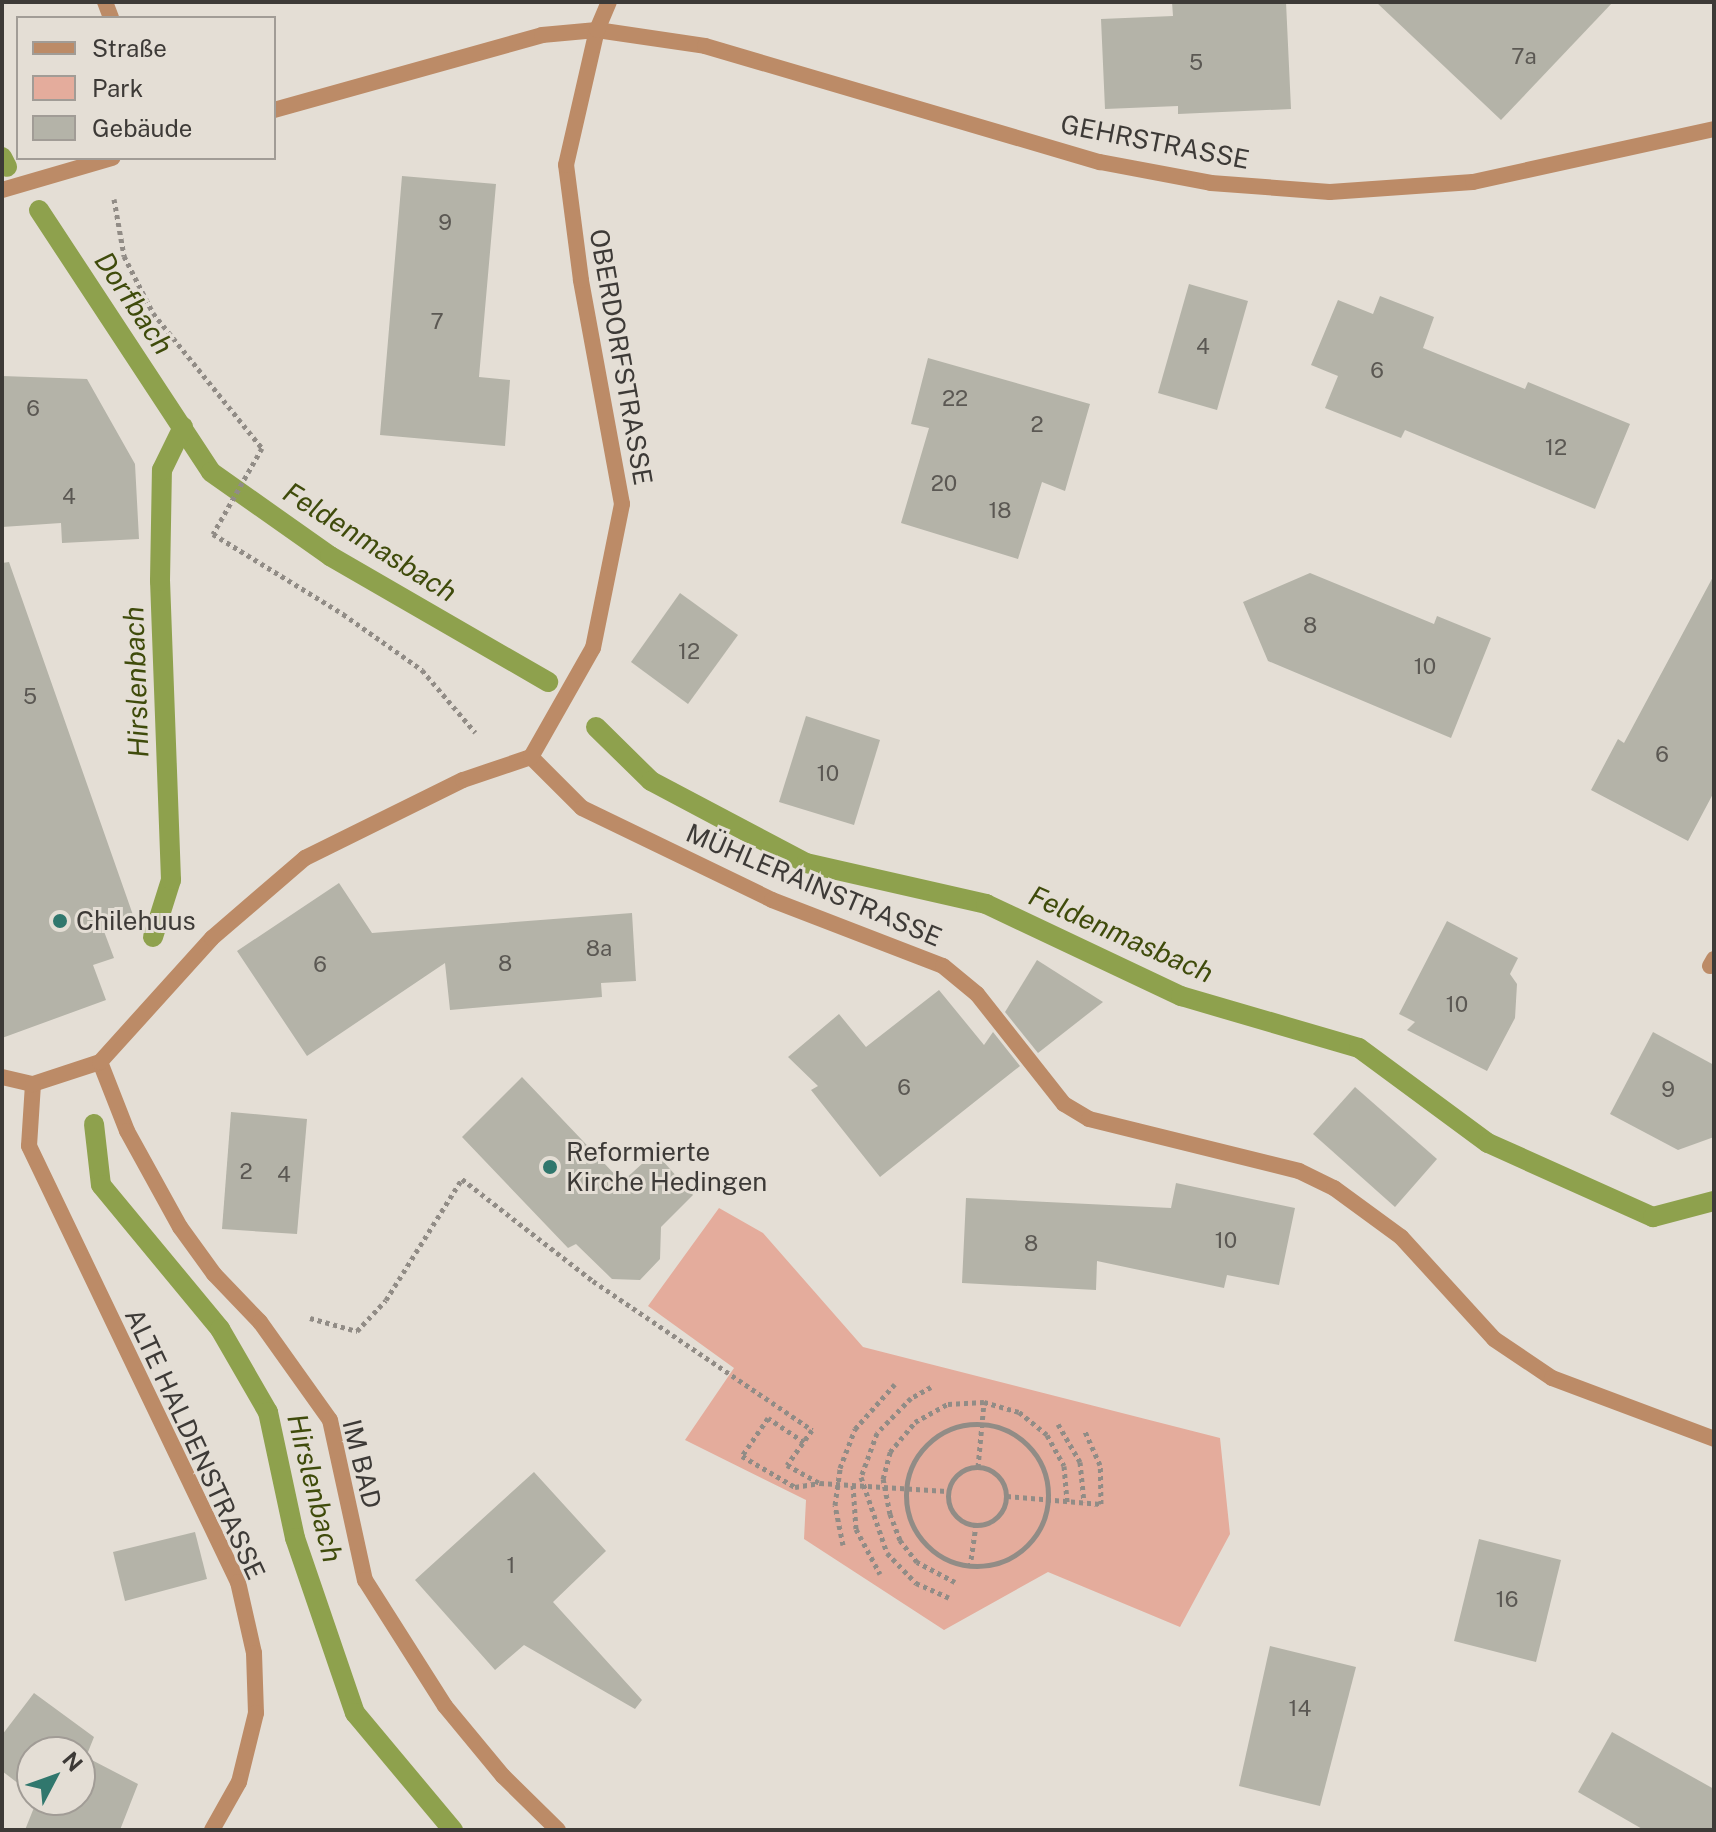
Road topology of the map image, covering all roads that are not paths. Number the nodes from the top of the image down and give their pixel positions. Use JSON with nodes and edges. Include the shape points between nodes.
{"nodes":[{"id":1,"x":609,"y":2,"type":"edge"},
{"id":2,"x":597,"y":30,"type":"junction"},
{"id":3,"x":276,"y":109,"type":"edge"},
{"id":4,"x":1714,"y":129,"type":"edge"},
{"id":5,"x":105,"y":160,"type":"edge"},
{"id":6,"x":2,"y":190,"type":"edge"},
{"id":7,"x":531,"y":757,"type":"junction"},
{"id":8,"x":100,"y":1062,"type":"junction"},
{"id":9,"x":2,"y":1077,"type":"edge"},
{"id":10,"x":33,"y":1084,"type":"junction"},
{"id":11,"x":1714,"y":1439,"type":"edge"},
{"id":12,"x":212,"y":1830,"type":"edge"},
{"id":13,"x":558,"y":1830,"type":"edge"}],
"edges":[{"from":1,"to":2,"type":"street","name":"OBERDORFSTRASSE"},
{"from":2,"to":3,"type":"street","name":"GEHRSTRASSE","via":[[542,35]]},
{"from":2,"to":4,"type":"street","name":"GEHRSTRASSE","via":[[705,46],[1100,162],[1211,183],[1330,192],[1473,182]]},
{"from":2,"to":7,"type":"street","name":"OBERDORFSTRASSE","via":[[566,165],[622,504],[593,648]]},
{"from":5,"to":6,"type":"street"},
{"from":7,"to":8,"type":"street","via":[[498,767],[305,858],[212,938]]},
{"from":7,"to":11,"type":"street","name":"MÜHLERAINSTRASSE","via":[[582,808],[772,900],[943,966],[977,994],[1064,1104],[1089,1119],[1299,1171],[1334,1188],[1401,1237],[1494,1339],[1552,1378]]},
{"from":8,"to":10,"type":"street"},
{"from":8,"to":13,"type":"street","name":"IM BAD","via":[[127,1131],[180,1227],[260,1322],[330,1420],[365,1580],[445,1706],[503,1776]]},
{"from":9,"to":10,"type":"street"},
{"from":10,"to":12,"type":"street","name":"ALTE HALDENSTRASSE","via":[[29,1146],[238,1582],[254,1653],[256,1713],[239,1782]]}]}
